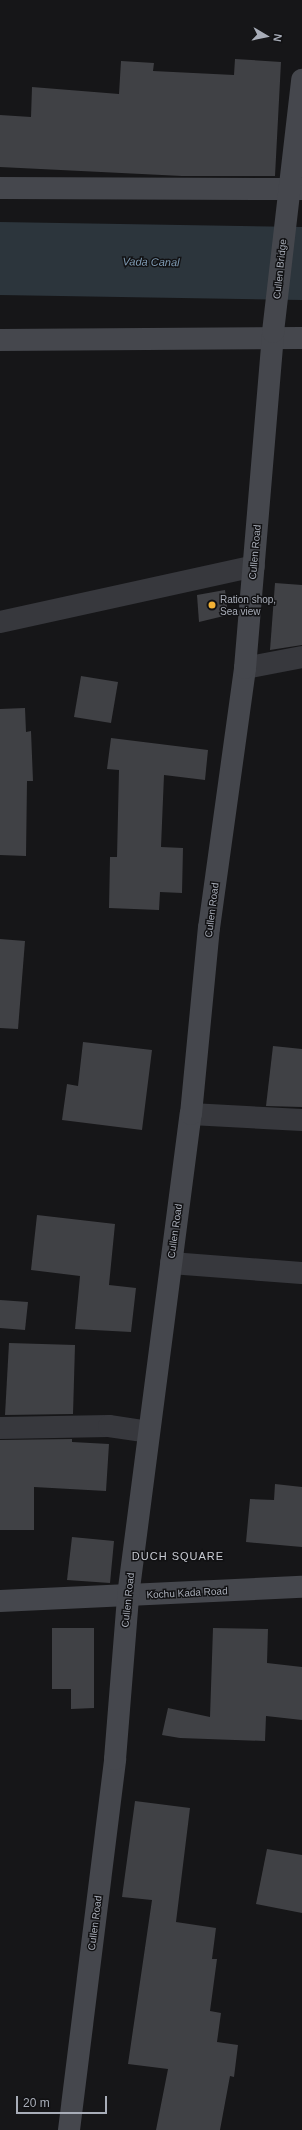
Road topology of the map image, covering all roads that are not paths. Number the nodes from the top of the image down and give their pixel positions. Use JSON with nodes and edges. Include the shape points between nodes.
{"nodes":[{"id":1,"x":302,"y":80,"type":"edge"},
{"id":2,"x":0,"y":188,"type":"edge"},
{"id":3,"x":292,"y":195,"type":"edge"},
{"id":4,"x":273,"y":334,"type":"junction"},
{"id":5,"x":302,"y":338,"type":"edge"},
{"id":6,"x":0,"y":340,"type":"edge"},
{"id":7,"x":254,"y":566,"type":"junction"},
{"id":8,"x":0,"y":622,"type":"edge"},
{"id":9,"x":302,"y":657,"type":"edge"},
{"id":10,"x":245,"y":668,"type":"junction"},
{"id":11,"x":191,"y":1114,"type":"junction"},
{"id":12,"x":302,"y":1120,"type":"edge"},
{"id":13,"x":171,"y":1263,"type":"junction"},
{"id":14,"x":302,"y":1273,"type":"edge"},
{"id":15,"x":0,"y":1428,"type":"edge"},
{"id":16,"x":149,"y":1432,"type":"junction"},
{"id":17,"x":302,"y":1587,"type":"edge"},
{"id":18,"x":128,"y":1596,"type":"junction"},
{"id":19,"x":0,"y":1601,"type":"edge"},
{"id":20,"x":69,"y":2130,"type":"edge"}],
"edges":[{"from":1,"to":3,"type":"main road"},
{"from":2,"to":3,"type":"main road"},
{"from":3,"to":4,"type":"main road","name":"Cullen Bridge"},
{"from":4,"to":5,"type":"main road"},
{"from":4,"to":6,"type":"main road"},
{"from":4,"to":7,"type":"main road","name":"Cullen Road"},
{"from":7,"to":8,"type":"street"},
{"from":7,"to":10,"type":"main road","name":"Cullen Road"},
{"from":9,"to":10,"type":"street"},
{"from":10,"to":11,"type":"main road","name":"Cullen Road","via":[[209,928]]},
{"from":11,"to":12,"type":"street"},
{"from":11,"to":13,"type":"main road","name":"Cullen Road"},
{"from":13,"to":14,"type":"street"},
{"from":13,"to":16,"type":"main road","name":"Cullen Road"},
{"from":15,"to":16,"type":"street","via":[[109,1426]]},
{"from":16,"to":18,"type":"main road","name":"Cullen Road"},
{"from":17,"to":18,"type":"main road","name":"Kochu Kada Road"},
{"from":18,"to":19,"type":"main road","name":"Kochu Kada Road"},
{"from":18,"to":20,"type":"main road","name":"Cullen Road","via":[[115,1759]]}]}
